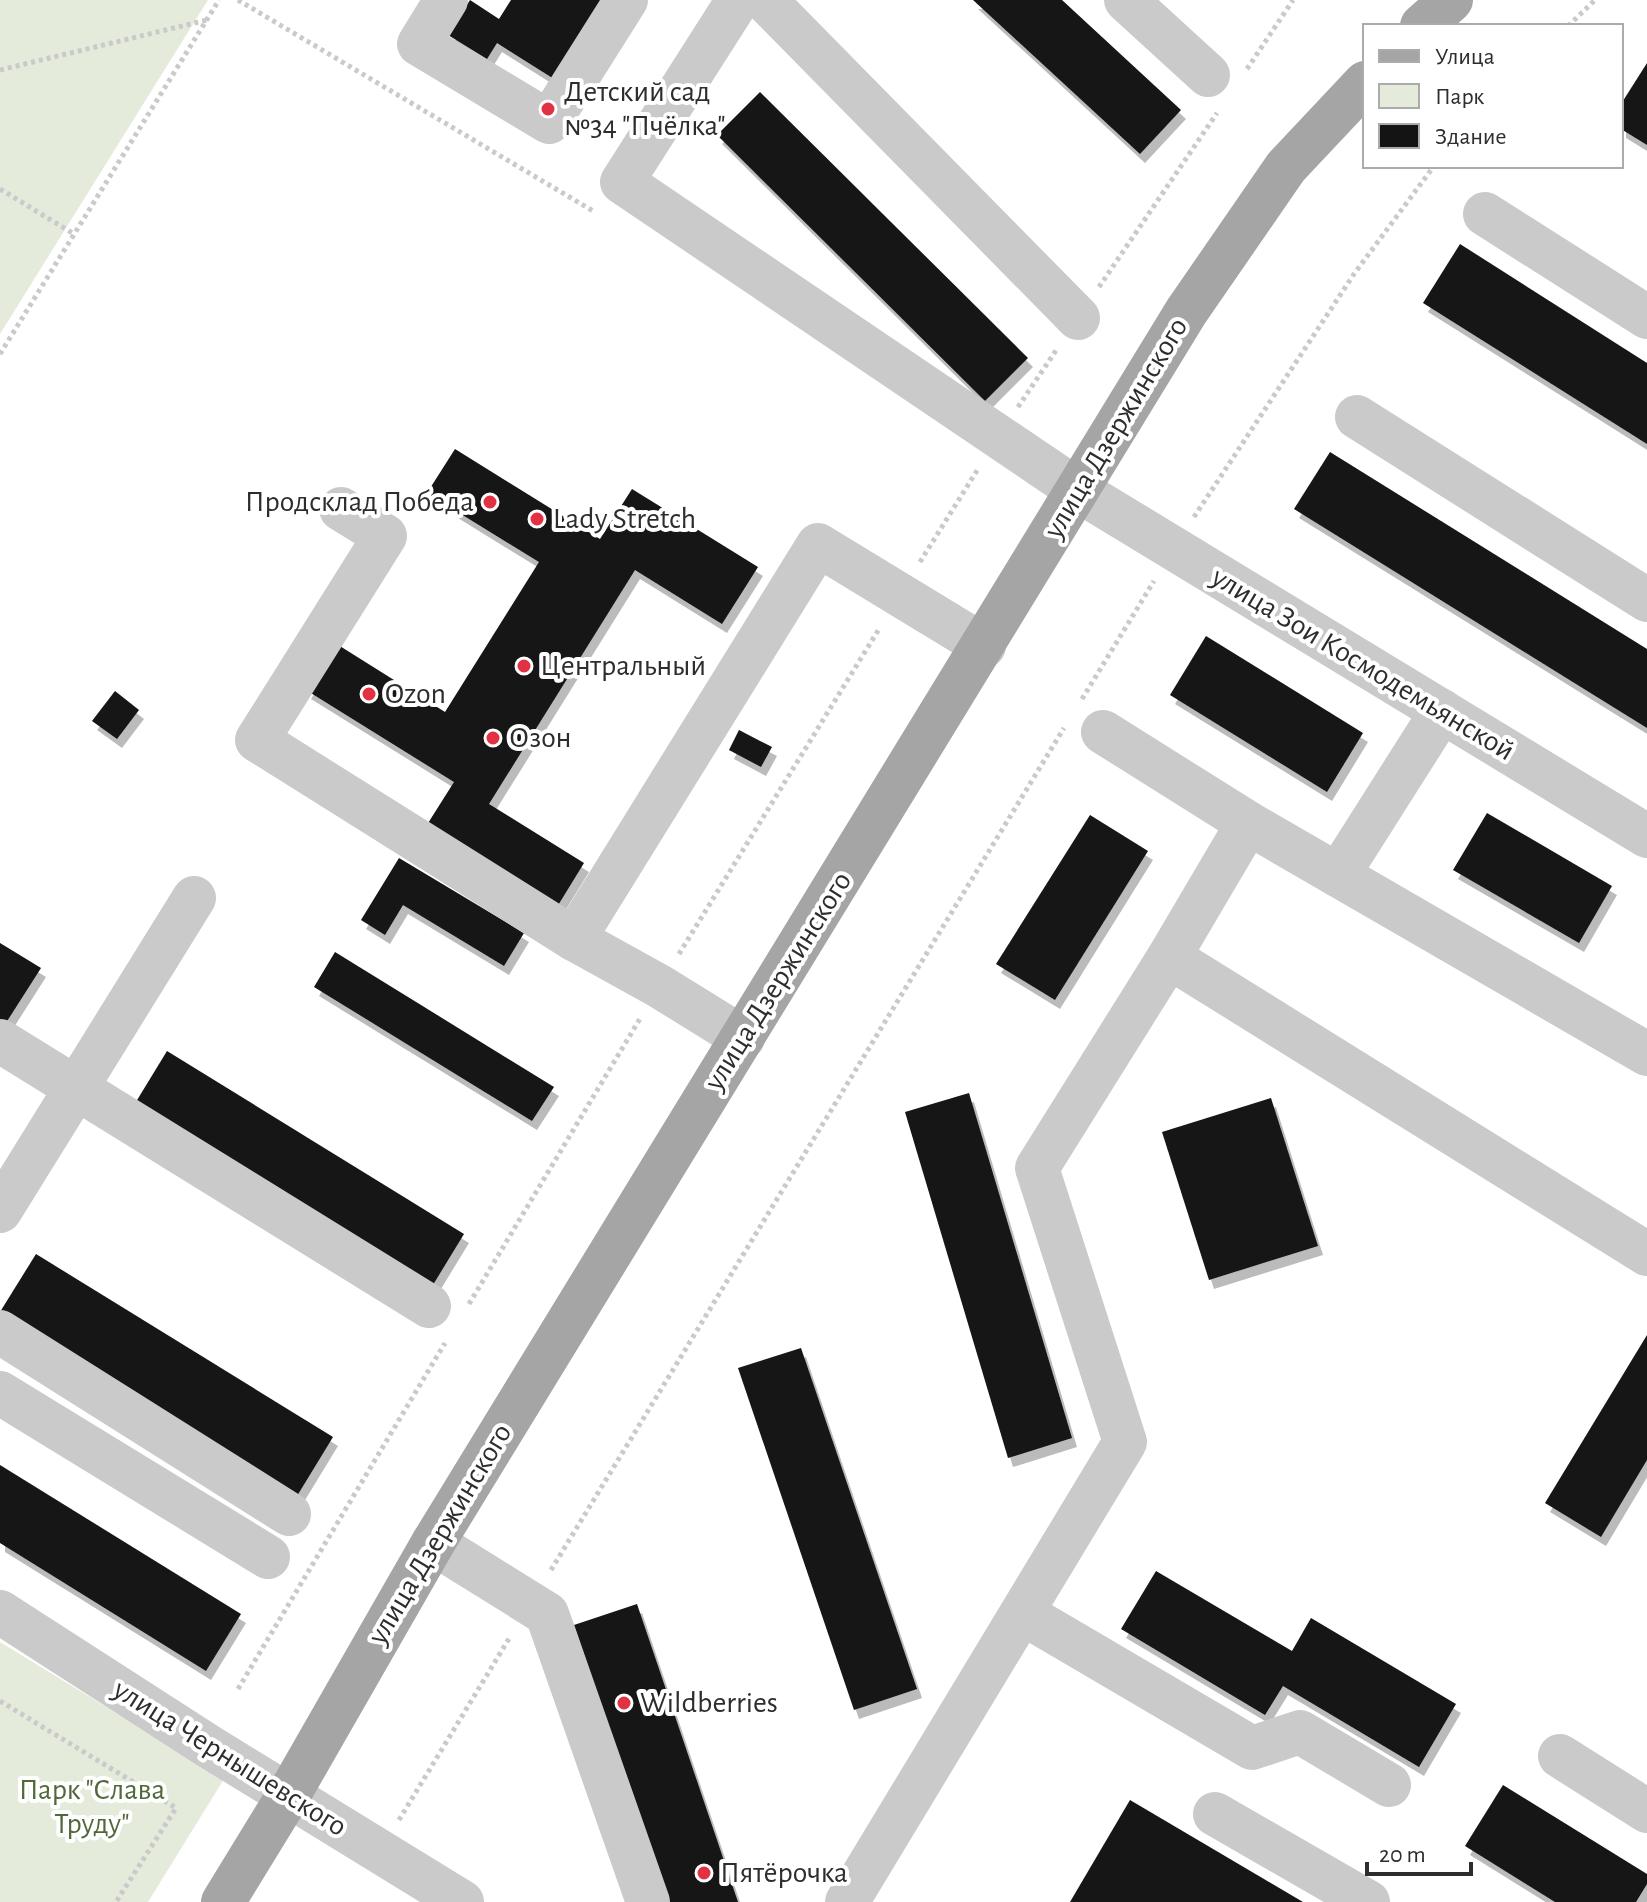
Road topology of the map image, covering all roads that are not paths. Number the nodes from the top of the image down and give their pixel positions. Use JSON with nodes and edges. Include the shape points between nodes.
{"nodes":[{"id":1,"x":446,"y":0,"type":"edge"},
{"id":2,"x":626,"y":0,"type":"edge"},
{"id":3,"x":738,"y":0,"type":"edge"},
{"id":4,"x":765,"y":0,"type":"edge"},
{"id":5,"x":1126,"y":0,"type":"edge"},
{"id":6,"x":1451,"y":0,"type":"edge"},
{"id":7,"x":1424,"y":24,"type":"edge"},
{"id":8,"x":1363,"y":85,"type":"edge"},
{"id":9,"x":1223,"y":87,"type":"road end"},
{"id":10,"x":1485,"y":214,"type":"dead end"},
{"id":11,"x":1647,"y":317,"type":"edge"},
{"id":12,"x":1078,"y":318,"type":"road end"},
{"id":13,"x":1357,"y":417,"type":"dead end"},
{"id":14,"x":1079,"y":491,"type":"junction"},
{"id":15,"x":341,"y":509,"type":"dead end"},
{"id":16,"x":1647,"y":600,"type":"edge"},
{"id":17,"x":984,"y":646,"type":"junction"},
{"id":18,"x":1442,"y":711,"type":"junction"},
{"id":19,"x":1084,"y":718,"type":"road end"},
{"id":20,"x":1248,"y":823,"type":"junction"},
{"id":21,"x":1647,"y":836,"type":"edge"},
{"id":22,"x":1338,"y":875,"type":"junction"},
{"id":23,"x":194,"y":898,"type":"dead end"},
{"id":24,"x":574,"y":939,"type":"junction"},
{"id":25,"x":1169,"y":957,"type":"junction"},
{"id":26,"x":743,"y":1038,"type":"junction"},
{"id":27,"x":0,"y":1041,"type":"edge"},
{"id":28,"x":1647,"y":1054,"type":"edge"},
{"id":29,"x":76,"y":1088,"type":"junction"},
{"id":30,"x":0,"y":1211,"type":"edge"},
{"id":31,"x":1647,"y":1254,"type":"edge"},
{"id":32,"x":447,"y":1318,"type":"road end"},
{"id":33,"x":0,"y":1332,"type":"edge"},
{"id":34,"x":0,"y":1393,"type":"edge"},
{"id":35,"x":289,"y":1514,"type":"dead end"},
{"id":36,"x":433,"y":1543,"type":"junction"},
{"id":37,"x":268,"y":1557,"type":"dead end"},
{"id":38,"x":0,"y":1612,"type":"edge"},
{"id":39,"x":1022,"y":1613,"type":"junction"},
{"id":40,"x":1560,"y":1756,"type":"dead end"},
{"id":41,"x":1389,"y":1785,"type":"dead end"},
{"id":42,"x":288,"y":1796,"type":"junction"},
{"id":43,"x":1647,"y":1811,"type":"edge"},
{"id":44,"x":1215,"y":1814,"type":"dead end"},
{"id":45,"x":223,"y":1902,"type":"edge"},
{"id":46,"x":462,"y":1902,"type":"edge"},
{"id":47,"x":648,"y":1902,"type":"edge"},
{"id":48,"x":847,"y":1902,"type":"edge"},
{"id":49,"x":1368,"y":1902,"type":"edge"}],
"edges":[{"from":1,"to":2,"type":"street","via":[[419,44],[549,122]]},
{"from":3,"to":14,"type":"street","name":"улица Зои Космодемьянской","via":[[622,182]]},
{"from":4,"to":12,"type":"street"},
{"from":5,"to":9,"type":"street"},
{"from":6,"to":7,"type":"main road"},
{"from":8,"to":14,"type":"main road","name":"улица Дзержинского","via":[[1286,167],[1186,312]]},
{"from":10,"to":11,"type":"street"},
{"from":13,"to":16,"type":"street"},
{"from":14,"to":17,"type":"main road","name":"улица Дзержинского"},
{"from":14,"to":18,"type":"street","name":"улица Зои Космодемьянской"},
{"from":15,"to":24,"type":"street","via":[[385,536],[257,740]]},
{"from":17,"to":24,"type":"street","via":[[818,545]]},
{"from":17,"to":26,"type":"main road","name":"улица Дзержинского"},
{"from":18,"to":21,"type":"street","name":"улица Зои Космодемьянской"},
{"from":18,"to":22,"type":"street"},
{"from":19,"to":20,"type":"street"},
{"from":20,"to":22,"type":"street"},
{"from":20,"to":25,"type":"street"},
{"from":22,"to":28,"type":"street"},
{"from":23,"to":29,"type":"street"},
{"from":24,"to":26,"type":"street"},
{"from":25,"to":31,"type":"street"},
{"from":25,"to":39,"type":"street","via":[[1037,1168],[1125,1442]]},
{"from":26,"to":36,"type":"main road","name":"улица Дзержинского"},
{"from":27,"to":29,"type":"street"},
{"from":29,"to":30,"type":"street"},
{"from":29,"to":32,"type":"street"},
{"from":33,"to":35,"type":"street"},
{"from":34,"to":37,"type":"street"},
{"from":36,"to":42,"type":"main road","name":"улица Дзержинского"},
{"from":36,"to":47,"type":"street","via":[[547,1614]]},
{"from":38,"to":42,"type":"street","name":"улица Чернышевского"},
{"from":39,"to":41,"type":"street","via":[[1252,1748],[1300,1732]]},
{"from":39,"to":48,"type":"street"},
{"from":40,"to":43,"type":"street"},
{"from":42,"to":45,"type":"main road","name":"улица Дзержинского"},
{"from":42,"to":46,"type":"street","name":"улица Чернышевского"},
{"from":44,"to":49,"type":"street"}]}
